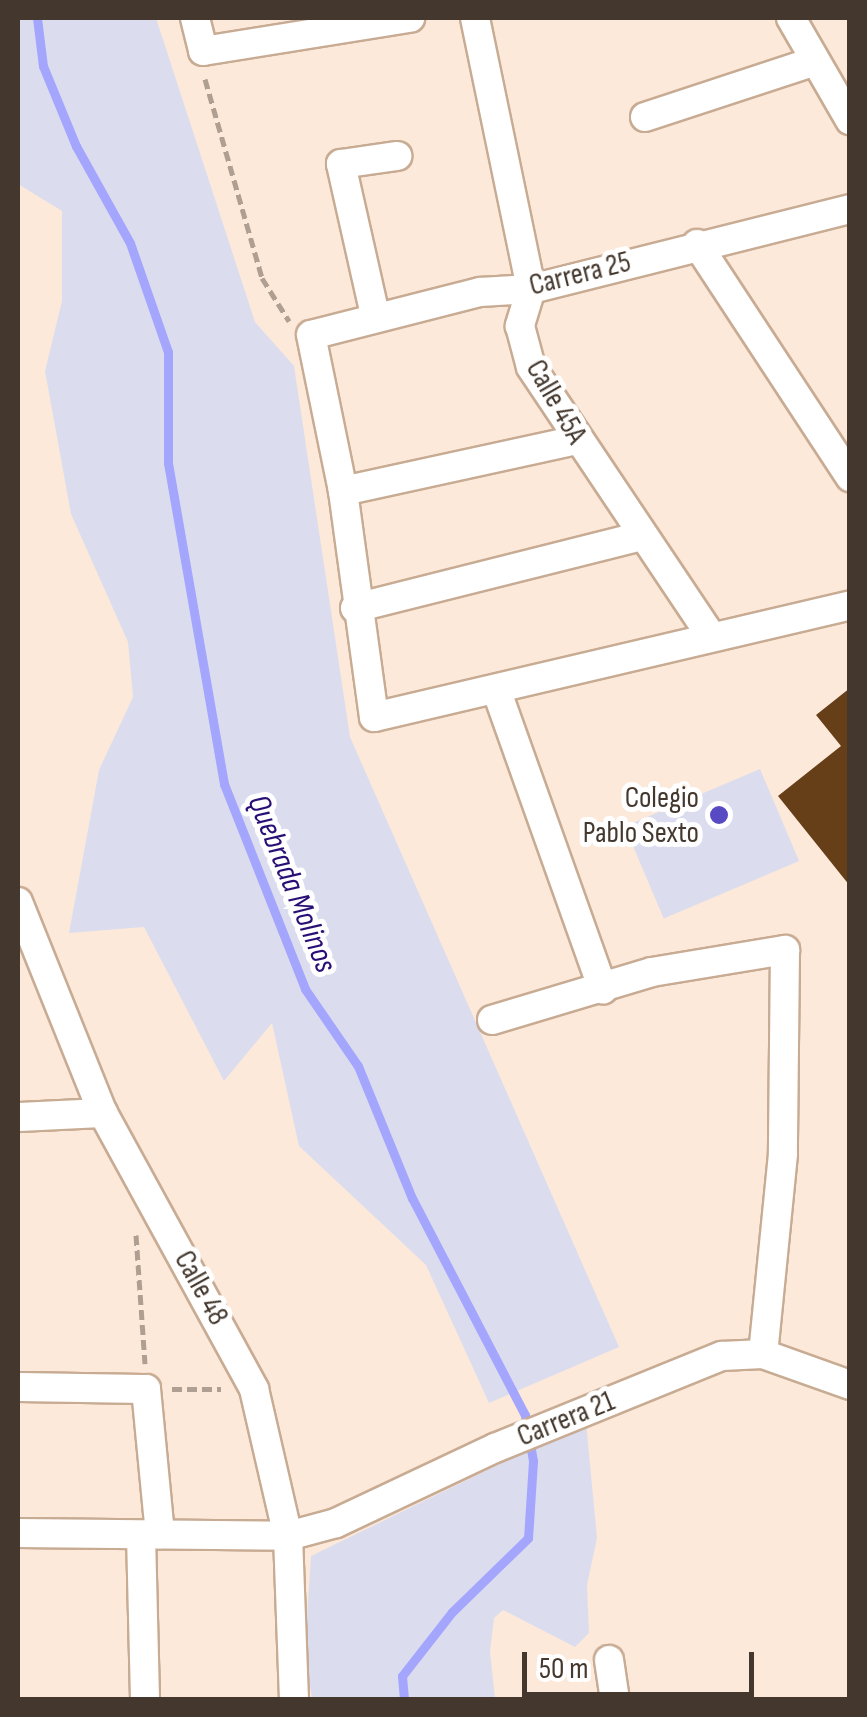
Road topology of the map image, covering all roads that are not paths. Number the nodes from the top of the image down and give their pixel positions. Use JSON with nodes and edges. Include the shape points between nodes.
{"nodes":[{"id":1,"x":195,"y":18,"type":"edge"},
{"id":2,"x":410,"y":18,"type":"edge"},
{"id":3,"x":475,"y":18,"type":"edge"},
{"id":4,"x":791,"y":18,"type":"edge"},
{"id":5,"x":815,"y":61,"type":"junction"},
{"id":6,"x":644,"y":118,"type":"dead end"},
{"id":7,"x":850,"y":120,"type":"edge"},
{"id":8,"x":397,"y":156,"type":"dead end"},
{"id":9,"x":850,"y":209,"type":"edge"},
{"id":10,"x":697,"y":244,"type":"junction"},
{"id":11,"x":530,"y":289,"type":"junction"},
{"id":12,"x":375,"y":315,"type":"junction"},
{"id":13,"x":576,"y":440,"type":"junction"},
{"id":14,"x":850,"y":477,"type":"edge"},
{"id":15,"x":343,"y":491,"type":"junction"},
{"id":16,"x":642,"y":536,"type":"junction"},
{"id":17,"x":850,"y":605,"type":"edge"},
{"id":18,"x":355,"y":608,"type":"junction"},
{"id":19,"x":712,"y":636,"type":"junction"},
{"id":20,"x":496,"y":689,"type":"junction"},
{"id":21,"x":18,"y":902,"type":"edge"},
{"id":22,"x":28,"y":969,"type":"edge"},
{"id":23,"x":603,"y":990,"type":"junction"},
{"id":24,"x":492,"y":1020,"type":"dead end"},
{"id":25,"x":103,"y":1112,"type":"junction"},
{"id":26,"x":18,"y":1117,"type":"edge"},
{"id":27,"x":764,"y":1354,"type":"junction"},
{"id":28,"x":850,"y":1385,"type":"edge"},
{"id":29,"x":18,"y":1387,"type":"edge"},
{"id":30,"x":18,"y":1533,"type":"edge"},
{"id":31,"x":150,"y":1535,"type":"junction"},
{"id":32,"x":288,"y":1536,"type":"junction"},
{"id":33,"x":609,"y":1660,"type":"dead end"},
{"id":34,"x":145,"y":1700,"type":"edge"},
{"id":35,"x":294,"y":1700,"type":"edge"},
{"id":36,"x":615,"y":1700,"type":"edge"}],
"edges":[{"from":1,"to":2,"type":"street","via":[[203,51]]},
{"from":3,"to":11,"type":"street","name":"Calle 45A"},
{"from":4,"to":5,"type":"street"},
{"from":5,"to":6,"type":"street"},
{"from":5,"to":7,"type":"street"},
{"from":8,"to":12,"type":"street","via":[[342,164]]},
{"from":9,"to":10,"type":"street","name":"Carrera 25"},
{"from":10,"to":11,"type":"street","name":"Carrera 25"},
{"from":10,"to":14,"type":"street"},
{"from":11,"to":12,"type":"street","name":"Carrera 25","via":[[480,292]]},
{"from":11,"to":13,"type":"street","name":"Calle 45A","via":[[520,326],[531,367]]},
{"from":12,"to":15,"type":"street","name":"Carrera 25","via":[[311,335]]},
{"from":13,"to":15,"type":"street"},
{"from":13,"to":16,"type":"street","name":"Calle 45A"},
{"from":15,"to":18,"type":"street"},
{"from":16,"to":18,"type":"street"},
{"from":16,"to":19,"type":"street","name":"Calle 45A"},
{"from":17,"to":19,"type":"street"},
{"from":18,"to":20,"type":"street","via":[[374,717]]},
{"from":19,"to":20,"type":"street"},
{"from":20,"to":23,"type":"street"},
{"from":21,"to":22,"type":"street","name":"Calle 48"},
{"from":22,"to":25,"type":"street","name":"Calle 48"},
{"from":23,"to":24,"type":"street"},
{"from":23,"to":27,"type":"street","via":[[652,972],[785,950],[783,1154]]},
{"from":25,"to":26,"type":"street"},
{"from":25,"to":32,"type":"street","name":"Calle 48","via":[[254,1389]]},
{"from":27,"to":28,"type":"street","name":"Carrera 21"},
{"from":27,"to":32,"type":"street","name":"Carrera 21","via":[[722,1356],[494,1448],[336,1523]]},
{"from":29,"to":31,"type":"street","via":[[146,1389]]},
{"from":30,"to":31,"type":"street","name":"Carrera 21"},
{"from":31,"to":32,"type":"street","name":"Carrera 21"},
{"from":31,"to":34,"type":"street"},
{"from":32,"to":35,"type":"street","name":"Calle 48"},
{"from":33,"to":36,"type":"street"}]}
